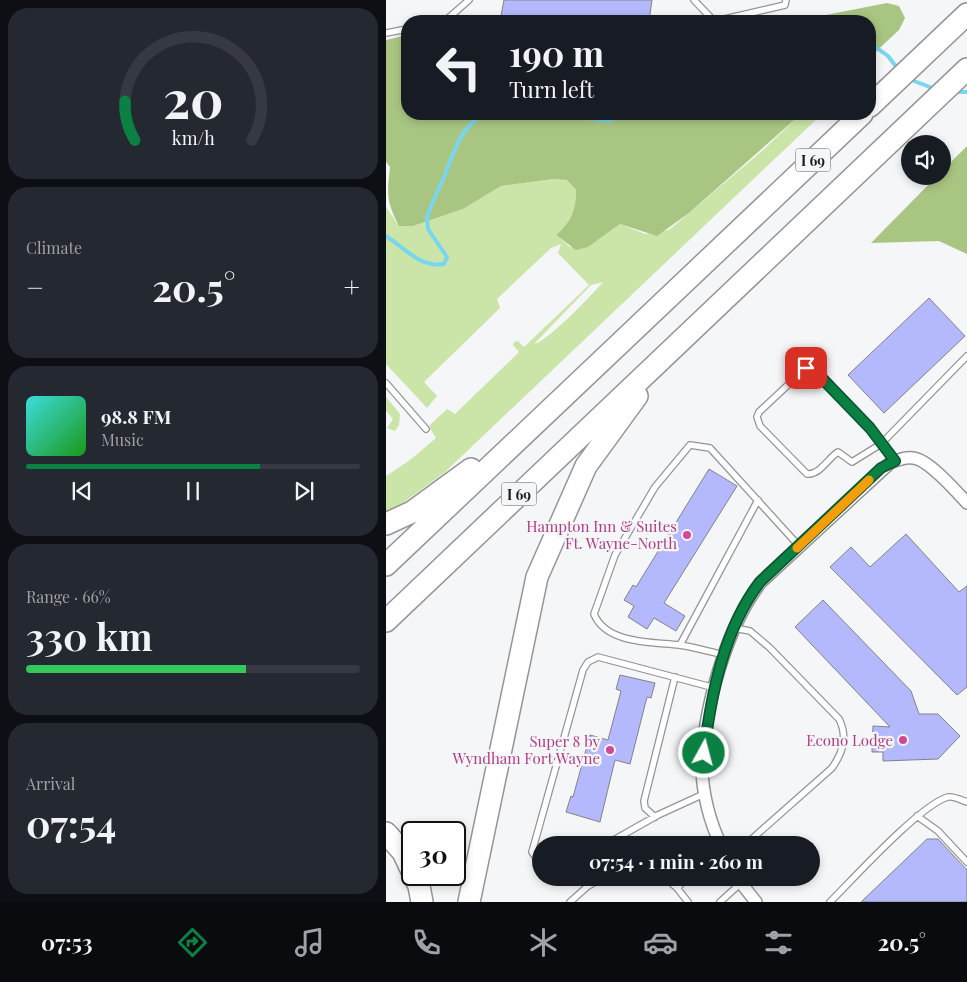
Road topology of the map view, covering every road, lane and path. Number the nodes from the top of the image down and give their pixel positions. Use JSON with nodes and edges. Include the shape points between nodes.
{"nodes":[{"id":1,"x":469,"y":0,"type":"edge"},
{"id":2,"x":694,"y":0,"type":"edge"},
{"id":3,"x":786,"y":0,"type":"edge"},
{"id":4,"x":967,"y":14,"type":"edge"},
{"id":5,"x":452,"y":15,"type":"edge"},
{"id":6,"x":709,"y":15,"type":"edge"},
{"id":7,"x":741,"y":15,"type":"edge"},
{"id":8,"x":401,"y":30,"type":"edge"},
{"id":9,"x":386,"y":34,"type":"edge"},
{"id":10,"x":967,"y":69,"type":"edge"},
{"id":11,"x":876,"y":100,"type":"edge"},
{"id":12,"x":855,"y":120,"type":"edge"},
{"id":13,"x":967,"y":356,"type":"edge"},
{"id":14,"x":653,"y":367,"type":"junction"},
{"id":15,"x":386,"y":383,"type":"edge"},
{"id":16,"x":539,"y":421,"type":"junction"},
{"id":17,"x":426,"y":429,"type":"dead end"},
{"id":18,"x":882,"y":444,"type":"junction"},
{"id":19,"x":895,"y":461,"type":"junction"},
{"id":20,"x":758,"y":500,"type":"junction"},
{"id":21,"x":967,"y":502,"type":"edge"},
{"id":22,"x":386,"y":524,"type":"edge"},
{"id":23,"x":799,"y":546,"type":"junction"},
{"id":24,"x":386,"y":565,"type":"edge"},
{"id":25,"x":386,"y":621,"type":"edge"},
{"id":26,"x":734,"y":628,"type":"junction"},
{"id":27,"x":680,"y":645,"type":"junction"},
{"id":28,"x":725,"y":655,"type":"junction"},
{"id":29,"x":675,"y":677,"type":"junction"},
{"id":30,"x":715,"y":688,"type":"junction"},
{"id":31,"x":706,"y":793,"type":"junction"},
{"id":32,"x":967,"y":802,"type":"edge"},
{"id":33,"x":917,"y":816,"type":"junction"},
{"id":34,"x":655,"y":817,"type":"junction"},
{"id":35,"x":386,"y":833,"type":"edge"},
{"id":36,"x":536,"y":836,"type":"edge"},
{"id":37,"x":621,"y":836,"type":"edge"},
{"id":38,"x":718,"y":836,"type":"edge"},
{"id":39,"x":755,"y":836,"type":"edge"},
{"id":40,"x":401,"y":850,"type":"edge"},
{"id":41,"x":967,"y":862,"type":"edge"},
{"id":42,"x":419,"y":886,"type":"edge"},
{"id":43,"x":588,"y":886,"type":"edge"},
{"id":44,"x":675,"y":886,"type":"edge"},
{"id":45,"x":734,"y":886,"type":"edge"},
{"id":46,"x":744,"y":886,"type":"edge"},
{"id":47,"x":677,"y":888,"type":"joint"},
{"id":48,"x":422,"y":902,"type":"edge"},
{"id":49,"x":469,"y":902,"type":"edge"},
{"id":50,"x":570,"y":902,"type":"edge"},
{"id":51,"x":688,"y":902,"type":"edge"},
{"id":52,"x":720,"y":902,"type":"edge"},
{"id":53,"x":756,"y":902,"type":"edge"},
{"id":54,"x":830,"y":902,"type":"edge"}],
"edges":[{"from":1,"to":5,"type":"lane"},
{"from":2,"to":6,"type":"lane"},
{"from":3,"to":7,"type":"lane","via":[[785,5]]},
{"from":4,"to":11,"type":"highway","number":"I 69"},
{"from":8,"to":9,"type":"lane"},
{"from":10,"to":14,"type":"highway","number":"I 69"},
{"from":12,"to":16,"type":"highway","number":"I 69"},
{"from":13,"to":18,"type":"lane"},
{"from":14,"to":25,"type":"highway","number":"I 69"},
{"from":14,"to":49,"type":"highway","via":[[636,398],[586,466],[537,577]]},
{"from":15,"to":17,"type":"lane"},
{"from":16,"to":22,"type":"highway","via":[[412,512]]},
{"from":16,"to":24,"type":"highway","number":"I 69"},
{"from":18,"to":18,"type":"lane","via":[[814,370],[806,368],[757,416],[760,426],[807,474],[812,474],[838,452],[852,462]]},
{"from":18,"to":19,"type":"lane"},
{"from":19,"to":21,"type":"street","via":[[915,458],[925,463]]},
{"from":19,"to":23,"type":"street","via":[[881,468]]},
{"from":20,"to":23,"type":"lane"},
{"from":20,"to":27,"type":"lane"},
{"from":20,"to":27,"type":"lane","via":[[710,448],[690,445],[655,487],[614,555],[594,614],[601,628],[656,645]]},
{"from":23,"to":26,"type":"street","via":[[760,582]]},
{"from":26,"to":28,"type":"street"},
{"from":26,"to":39,"type":"lane","via":[[750,631],[770,648],[839,718],[843,727],[841,754],[832,768]]},
{"from":27,"to":28,"type":"lane"},
{"from":28,"to":30,"type":"street"},
{"from":29,"to":30,"type":"lane"},
{"from":29,"to":34,"type":"lane","via":[[644,801]]},
{"from":29,"to":36,"type":"lane","via":[[598,656],[588,662],[583,670]]},
{"from":30,"to":31,"type":"street","via":[[702,768]]},
{"from":31,"to":34,"type":"lane"},
{"from":31,"to":38,"type":"street"},
{"from":32,"to":33,"type":"lane","via":[[951,797],[938,801]]},
{"from":33,"to":41,"type":"lane","via":[[938,831]]},
{"from":33,"to":54,"type":"lane"},
{"from":34,"to":37,"type":"lane"},
{"from":35,"to":40,"type":"highway"},
{"from":42,"to":48,"type":"highway"},
{"from":43,"to":50,"type":"lane"},
{"from":44,"to":47,"type":"lane"},
{"from":45,"to":52,"type":"lane"},
{"from":46,"to":53,"type":"street"},
{"from":47,"to":51,"type":"lane"}]}
